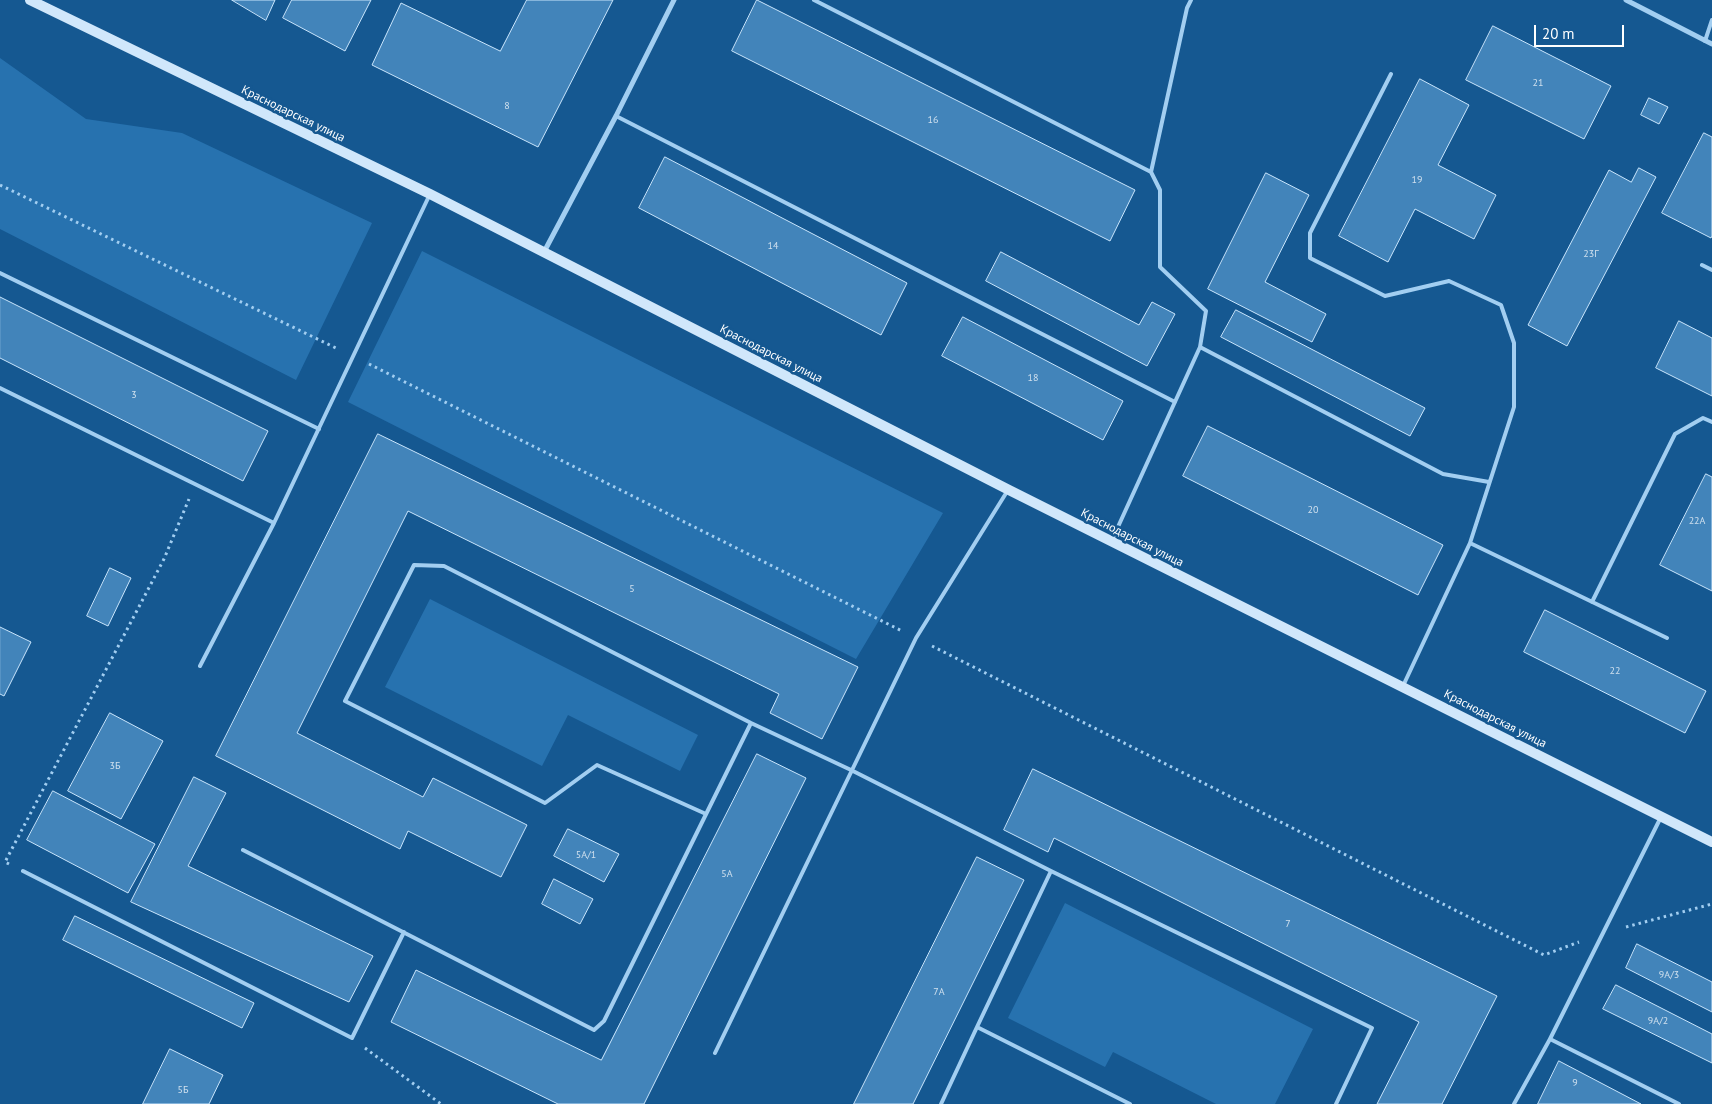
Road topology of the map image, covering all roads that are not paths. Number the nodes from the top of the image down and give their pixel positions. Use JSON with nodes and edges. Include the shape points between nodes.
{"nodes":[{"id":1,"x":30,"y":0,"type":"edge"},
{"id":2,"x":674,"y":0,"type":"edge"},
{"id":3,"x":814,"y":0,"type":"edge"},
{"id":4,"x":1190,"y":0,"type":"edge"},
{"id":5,"x":1626,"y":0,"type":"edge"},
{"id":6,"x":1712,"y":20,"type":"edge"},
{"id":7,"x":1705,"y":40,"type":"junction"},
{"id":8,"x":1712,"y":44,"type":"edge"},
{"id":9,"x":1391,"y":74,"type":"dead end"},
{"id":10,"x":616,"y":116,"type":"junction"},
{"id":11,"x":1151,"y":172,"type":"junction"},
{"id":12,"x":430,"y":194,"type":"junction"},
{"id":13,"x":544,"y":252,"type":"junction"},
{"id":14,"x":1702,"y":265,"type":"dead end"},
{"id":15,"x":1712,"y":270,"type":"edge"},
{"id":16,"x":0,"y":273,"type":"edge"},
{"id":17,"x":1200,"y":347,"type":"junction"},
{"id":18,"x":0,"y":388,"type":"edge"},
{"id":19,"x":1175,"y":402,"type":"junction"},
{"id":20,"x":1712,"y":422,"type":"edge"},
{"id":21,"x":319,"y":430,"type":"junction"},
{"id":22,"x":1488,"y":482,"type":"junction"},
{"id":23,"x":1008,"y":490,"type":"junction"},
{"id":24,"x":274,"y":523,"type":"junction"},
{"id":25,"x":1112,"y":541,"type":"junction"},
{"id":26,"x":1470,"y":543,"type":"junction"},
{"id":27,"x":1592,"y":602,"type":"junction"},
{"id":28,"x":1667,"y":638,"type":"dead end"},
{"id":29,"x":200,"y":666,"type":"dead end"},
{"id":30,"x":1402,"y":686,"type":"junction"},
{"id":31,"x":751,"y":723,"type":"junction"},
{"id":32,"x":851,"y":770,"type":"junction"},
{"id":33,"x":706,"y":814,"type":"junction"},
{"id":34,"x":1662,"y":816,"type":"junction"},
{"id":35,"x":1712,"y":841,"type":"edge"},
{"id":36,"x":243,"y":850,"type":"dead end"},
{"id":37,"x":23,"y":870,"type":"road end"},
{"id":38,"x":1052,"y":871,"type":"junction"},
{"id":39,"x":404,"y":932,"type":"junction"},
{"id":40,"x":977,"y":1027,"type":"junction"},
{"id":41,"x":1550,"y":1039,"type":"junction"},
{"id":42,"x":715,"y":1053,"type":"dead end"},
{"id":43,"x":941,"y":1104,"type":"edge"},
{"id":44,"x":1130,"y":1104,"type":"edge"},
{"id":45,"x":1336,"y":1104,"type":"edge"},
{"id":46,"x":1514,"y":1104,"type":"edge"},
{"id":47,"x":1679,"y":1104,"type":"edge"}],
"edges":[{"from":1,"to":12,"type":"main road","name":"Краснодарская улица"},
{"from":2,"to":10,"type":"street"},
{"from":3,"to":11,"type":"lane"},
{"from":4,"to":11,"type":"lane"},
{"from":5,"to":7,"type":"street"},
{"from":6,"to":7,"type":"lane"},
{"from":7,"to":8,"type":"street"},
{"from":9,"to":22,"type":"lane","via":[[1310,233],[1310,258],[1385,296],[1448,281],[1500,305],[1514,343],[1514,407]]},
{"from":10,"to":13,"type":"street"},
{"from":10,"to":19,"type":"lane"},
{"from":11,"to":17,"type":"lane","via":[[1160,190],[1160,267],[1206,311]]},
{"from":12,"to":13,"type":"main road","name":"Краснодарская улица"},
{"from":12,"to":21,"type":"lane"},
{"from":13,"to":23,"type":"main road","name":"Краснодарская улица"},
{"from":14,"to":15,"type":"lane"},
{"from":16,"to":21,"type":"lane"},
{"from":17,"to":19,"type":"lane"},
{"from":17,"to":22,"type":"lane","via":[[1443,474]]},
{"from":18,"to":24,"type":"lane"},
{"from":19,"to":25,"type":"lane"},
{"from":20,"to":27,"type":"lane","via":[[1703,418],[1675,434]]},
{"from":21,"to":24,"type":"lane"},
{"from":22,"to":26,"type":"lane"},
{"from":23,"to":25,"type":"main road","name":"Краснодарская улица"},
{"from":23,"to":32,"type":"lane","via":[[916,638]]},
{"from":24,"to":29,"type":"lane"},
{"from":25,"to":30,"type":"main road","name":"Краснодарская улица"},
{"from":26,"to":27,"type":"lane"},
{"from":26,"to":30,"type":"lane"},
{"from":27,"to":28,"type":"lane"},
{"from":30,"to":34,"type":"main road","name":"Краснодарская улица"},
{"from":31,"to":32,"type":"lane"},
{"from":31,"to":33,"type":"lane"},
{"from":31,"to":33,"type":"lane","via":[[444,566],[414,565],[345,701],[545,803],[597,765]]},
{"from":32,"to":38,"type":"lane"},
{"from":32,"to":42,"type":"lane"},
{"from":33,"to":39,"type":"lane","via":[[604,1021],[594,1030]]},
{"from":34,"to":35,"type":"main road","name":"Краснодарская улица"},
{"from":34,"to":41,"type":"lane"},
{"from":36,"to":39,"type":"lane"},
{"from":37,"to":39,"type":"lane","via":[[352,1038]]},
{"from":38,"to":40,"type":"lane"},
{"from":38,"to":45,"type":"lane","via":[[1372,1028]]},
{"from":40,"to":43,"type":"lane"},
{"from":40,"to":44,"type":"lane"},
{"from":41,"to":46,"type":"lane"},
{"from":41,"to":47,"type":"lane"}]}
